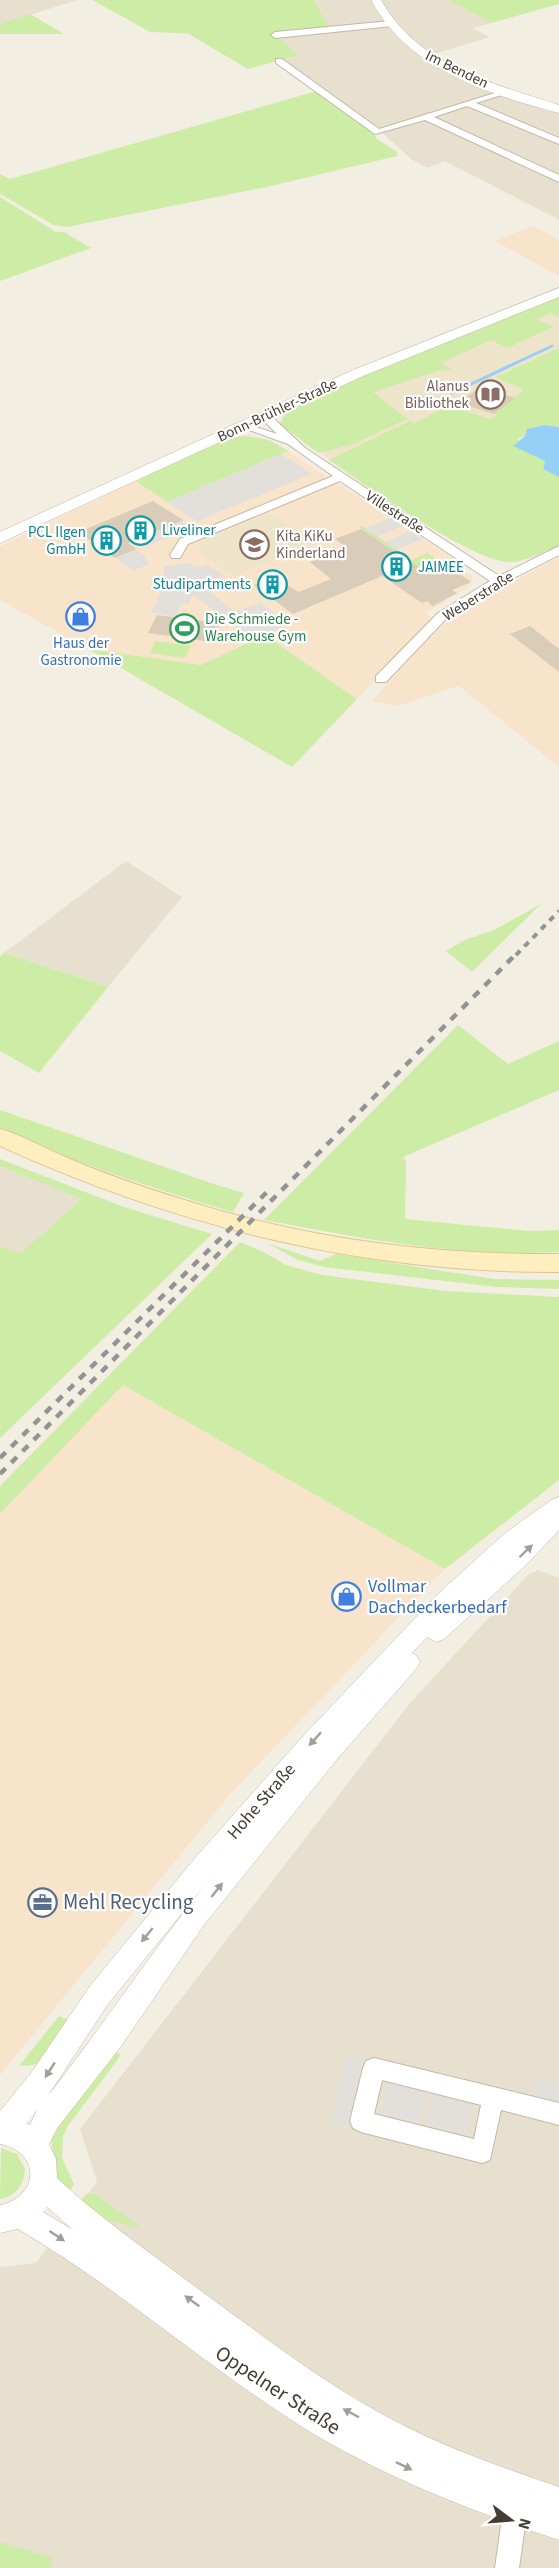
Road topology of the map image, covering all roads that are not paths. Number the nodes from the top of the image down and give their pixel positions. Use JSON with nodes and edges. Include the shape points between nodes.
{"nodes":[{"id":1,"x":376,"y":0,"type":"edge"},
{"id":2,"x":390,"y":24,"type":"junction"},
{"id":3,"x":275,"y":35,"type":"dead end"},
{"id":4,"x":279,"y":60,"type":"dead end"},
{"id":5,"x":505,"y":91,"type":"junction"},
{"id":6,"x":467,"y":103,"type":"junction"},
{"id":7,"x":559,"y":109,"type":"edge"},
{"id":8,"x":426,"y":117,"type":"junction"},
{"id":9,"x":559,"y":141,"type":"edge"},
{"id":10,"x":559,"y":179,"type":"edge"},
{"id":11,"x":559,"y":292,"type":"edge"},
{"id":12,"x":265,"y":416,"type":"junction"},
{"id":13,"x":244,"y":426,"type":"junction"},
{"id":14,"x":291,"y":442,"type":"junction"},
{"id":15,"x":341,"y":477,"type":"junction"},
{"id":16,"x":0,"y":538,"type":"edge"},
{"id":17,"x":559,"y":550,"type":"edge"},
{"id":18,"x":176,"y":555,"type":"dead end"},
{"id":19,"x":498,"y":581,"type":"junction"},
{"id":20,"x":381,"y":679,"type":"dead end"},
{"id":21,"x":0,"y":1137,"type":"edge"},
{"id":22,"x":559,"y":1263,"type":"edge"},
{"id":23,"x":559,"y":1506,"type":"edge"},
{"id":24,"x":559,"y":1515,"type":"edge"},
{"id":25,"x":457,"y":1600,"type":"junction"},
{"id":26,"x":493,"y":2098,"type":"junction"},
{"id":27,"x":559,"y":2114,"type":"edge"},
{"id":28,"x":0,"y":2130,"type":"edge"},
{"id":29,"x":35,"y":2143,"type":"junction"},
{"id":30,"x":43,"y":2184,"type":"junction"},
{"id":31,"x":9,"y":2216,"type":"edge"},
{"id":32,"x":517,"y":2500,"type":"junction"},
{"id":33,"x":559,"y":2502,"type":"edge"},
{"id":34,"x":559,"y":2525,"type":"edge"},
{"id":35,"x":507,"y":2568,"type":"edge"}],
"edges":[{"from":1,"to":2,"type":"street","name":"Im Benden"},
{"from":2,"to":3,"type":"street"},
{"from":2,"to":5,"type":"street","name":"Im Benden","via":[[434,60]]},
{"from":4,"to":8,"type":"street","via":[[378,132]]},
{"from":5,"to":6,"type":"street"},
{"from":5,"to":7,"type":"street","name":"Im Benden"},
{"from":6,"to":8,"type":"street"},
{"from":6,"to":9,"type":"street"},
{"from":8,"to":10,"type":"street"},
{"from":11,"to":12,"type":"street","name":"Bonn-Brühler-Straße","via":[[358,373]]},
{"from":12,"to":13,"type":"street","name":"Bonn-Brühler-Straße"},
{"from":12,"to":14,"type":"street","name":"Villestraße"},
{"from":13,"to":14,"type":"street","name":"Villestraße"},
{"from":13,"to":16,"type":"street","name":"Bonn-Brühler-Straße"},
{"from":14,"to":15,"type":"street","name":"Villestraße"},
{"from":15,"to":18,"type":"street","via":[[184,542]]},
{"from":15,"to":19,"type":"street","name":"Villestraße"},
{"from":17,"to":19,"type":"street","name":"Weberstraße"},
{"from":19,"to":20,"type":"street","name":"Weberstraße","via":[[442,616]]},
{"from":21,"to":22,"type":"main road","via":[[140,1195],[260,1229],[398,1254],[477,1263]]},
{"from":23,"to":25,"type":"street","name":"Hohe Straße","via":[[533,1523]]},
{"from":25,"to":24,"type":"street","name":"Hohe Straße","one_way":true,"via":[[518,1558]]},
{"from":25,"to":28,"type":"street","name":"Hohe Straße","one_way":true,"via":[[321,1732],[177,1898],[79,2020],[51,2069]]},
{"from":29,"to":25,"type":"street","name":"Hohe Straße","one_way":true,"via":[[48,2117],[109,2040],[195,1917],[329,1750]]},
{"from":26,"to":26,"type":"street","via":[[374,2068],[361,2121],[482,2152]]},
{"from":26,"to":27,"type":"street"},
{"from":28,"to":29,"type":"street","via":[[20,2133]]},
{"from":29,"to":30,"type":"street","via":[[45,2169]]},
{"from":30,"to":31,"type":"street","via":[[34,2201]]},
{"from":32,"to":30,"type":"street","name":"Oppelner Straße","one_way":true,"via":[[343,2409],[123,2250]]},
{"from":31,"to":32,"type":"street","name":"Oppelner Straße","one_way":true,"via":[[49,2230],[303,2410],[404,2467]]},
{"from":32,"to":33,"type":"street","name":"Oppelner Straße"},
{"from":32,"to":34,"type":"street","name":"Oppelner Straße"},
{"from":32,"to":35,"type":"street"}]}
